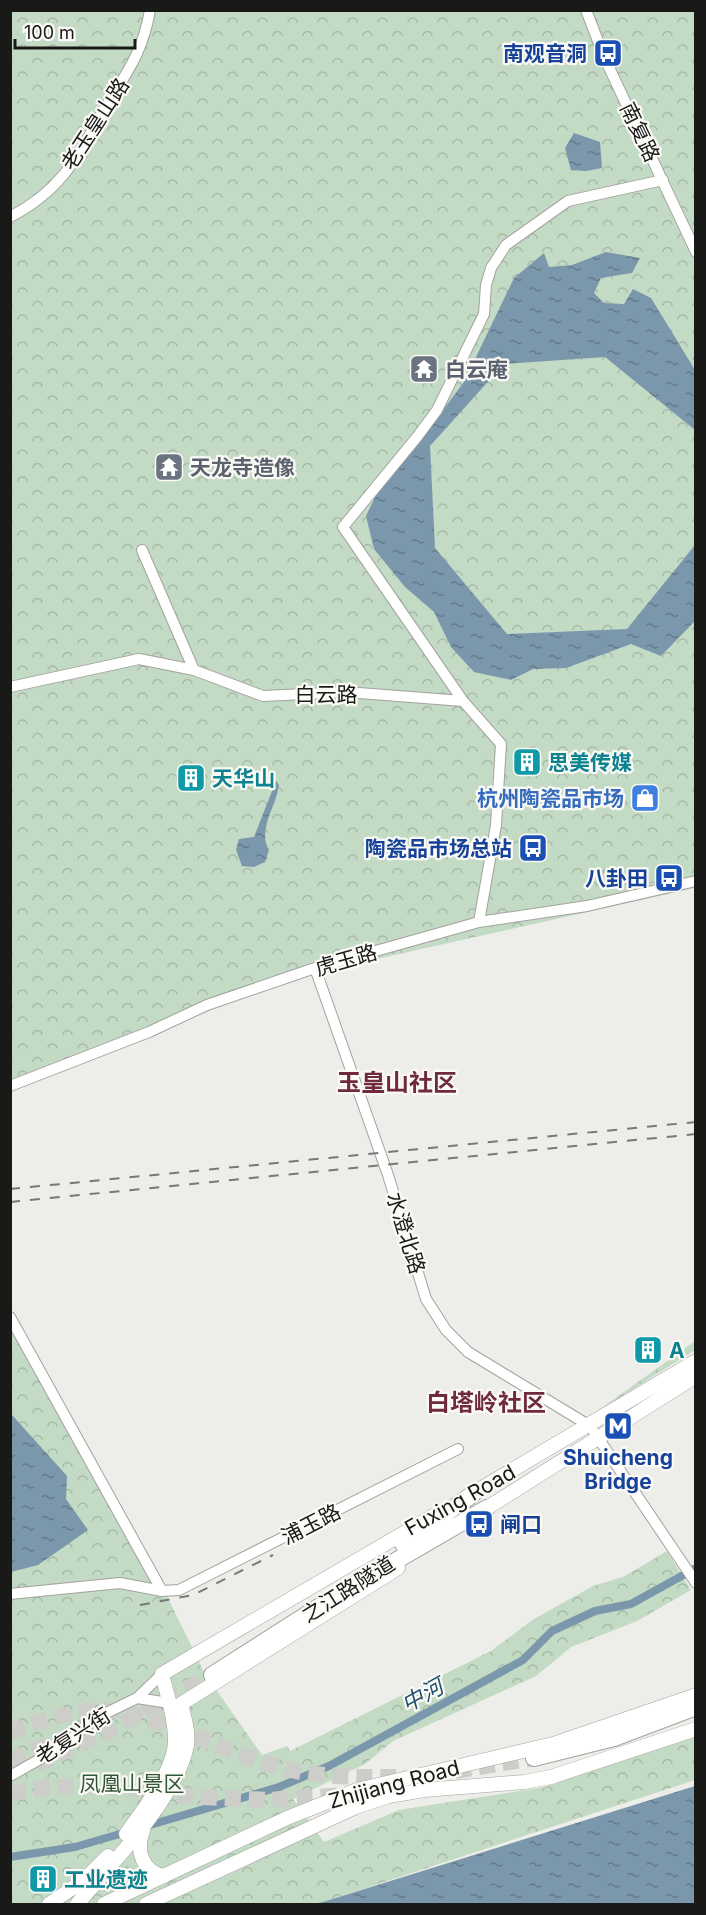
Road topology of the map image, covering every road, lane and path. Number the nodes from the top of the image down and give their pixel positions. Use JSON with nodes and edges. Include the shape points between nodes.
{"nodes":[{"id":1,"x":150,"y":10,"type":"edge"},
{"id":2,"x":586,"y":10,"type":"edge"},
{"id":3,"x":663,"y":180,"type":"junction"},
{"id":4,"x":10,"y":217,"type":"edge"},
{"id":5,"x":696,"y":252,"type":"edge"},
{"id":6,"x":142,"y":550,"type":"dead end"},
{"id":7,"x":194,"y":670,"type":"junction"},
{"id":8,"x":10,"y":687,"type":"edge"},
{"id":9,"x":463,"y":701,"type":"junction"},
{"id":10,"x":696,"y":881,"type":"edge"},
{"id":11,"x":479,"y":922,"type":"junction"},
{"id":12,"x":315,"y":968,"type":"junction"},
{"id":13,"x":10,"y":1086,"type":"edge"},
{"id":14,"x":10,"y":1317,"type":"edge"},
{"id":15,"x":696,"y":1361,"type":"edge"},
{"id":16,"x":696,"y":1376,"type":"edge"},
{"id":17,"x":590,"y":1425,"type":"junction"},
{"id":18,"x":598,"y":1439,"type":"junction"},
{"id":19,"x":459,"y":1449,"type":"dead end"},
{"id":20,"x":473,"y":1494,"type":"junction"},
{"id":21,"x":487,"y":1508,"type":"junction"},
{"id":22,"x":690,"y":1576,"type":"edge"},
{"id":23,"x":162,"y":1591,"type":"junction"},
{"id":24,"x":10,"y":1594,"type":"edge"},
{"id":25,"x":162,"y":1674,"type":"junction"},
{"id":26,"x":696,"y":1695,"type":"edge"},
{"id":27,"x":137,"y":1698,"type":"junction"},
{"id":28,"x":176,"y":1704,"type":"junction"},
{"id":29,"x":696,"y":1707,"type":"edge"},
{"id":30,"x":696,"y":1719,"type":"edge"},
{"id":31,"x":696,"y":1729,"type":"edge"},
{"id":32,"x":10,"y":1776,"type":"edge"},
{"id":33,"x":155,"y":1802,"type":"junction"},
{"id":34,"x":147,"y":1821,"type":"junction"},
{"id":35,"x":126,"y":1842,"type":"junction"},
{"id":36,"x":164,"y":1876,"type":"junction"},
{"id":37,"x":83,"y":1881,"type":"junction"},
{"id":38,"x":49,"y":1905,"type":"edge"},
{"id":39,"x":68,"y":1905,"type":"edge"},
{"id":40,"x":77,"y":1905,"type":"edge"},
{"id":41,"x":104,"y":1905,"type":"edge"},
{"id":42,"x":146,"y":1905,"type":"edge"}],
"edges":[{"from":1,"to":4,"type":"street","name":"老玉皇山路","via":[[132,69],[76,161],[52,188]]},
{"from":2,"to":3,"type":"street","name":"南复路"},
{"from":3,"to":5,"type":"street","name":"南复路"},
{"from":3,"to":9,"type":"street","via":[[568,201],[506,245],[491,268],[484,314],[437,410],[343,526]]},
{"from":6,"to":7,"type":"street"},
{"from":7,"to":8,"type":"street","name":"白云路","via":[[139,659]]},
{"from":7,"to":9,"type":"street","name":"白云路","via":[[263,696],[346,692]]},
{"from":9,"to":11,"type":"street","via":[[501,744],[496,825]]},
{"from":10,"to":11,"type":"street","name":"虎玉路","via":[[587,906]]},
{"from":11,"to":12,"type":"street","name":"虎玉路"},
{"from":12,"to":13,"type":"street","name":"虎玉路","via":[[207,1005]]},
{"from":12,"to":17,"type":"street","name":"水澄北路","via":[[388,1175],[426,1299],[436,1316],[468,1352]]},
{"from":14,"to":23,"type":"street"},
{"from":15,"to":17,"type":"main road","name":"Fuxing Road"},
{"from":16,"to":18,"type":"main road","name":"Fuxing Road"},
{"from":17,"to":18,"type":"street"},
{"from":17,"to":20,"type":"main road","name":"Fuxing Road"},
{"from":18,"to":21,"type":"main road","name":"Fuxing Road"},
{"from":18,"to":22,"type":"street"},
{"from":19,"to":23,"type":"street","name":"浦玉路","via":[[179,1590]]},
{"from":20,"to":21,"type":"highway","name":"之江路隧道","via":[[210,1671]]},
{"from":20,"to":25,"type":"main road","name":"Fuxing Road","via":[[394,1536]]},
{"from":21,"to":28,"type":"main road","name":"Fuxing Road","via":[[477,1519]]},
{"from":23,"to":24,"type":"street","name":"浦玉路","via":[[120,1583]]},
{"from":25,"to":27,"type":"street","name":"老复兴街"},
{"from":25,"to":28,"type":"main road"},
{"from":26,"to":36,"type":"main road","name":"Zhijiang Road","via":[[553,1744],[357,1790]]},
{"from":27,"to":28,"type":"street"},
{"from":27,"to":32,"type":"street","name":"老复兴街","via":[[92,1720],[64,1745]]},
{"from":28,"to":33,"type":"main road","via":[[175,1741]]},
{"from":29,"to":30,"type":"highway","via":[[535,1764],[619,1746]]},
{"from":31,"to":42,"type":"main road","name":"Zhijiang Road","via":[[551,1777],[389,1796],[356,1807]]},
{"from":33,"to":34,"type":"main road"},
{"from":33,"to":35,"type":"main road"},
{"from":34,"to":35,"type":"main road"},
{"from":34,"to":36,"type":"main road","via":[[140,1838],[141,1856],[149,1870]]},
{"from":35,"to":37,"type":"main road"},
{"from":35,"to":40,"type":"main road"},
{"from":36,"to":41,"type":"main road","name":"Zhijiang Road"},
{"from":37,"to":38,"type":"main road"},
{"from":37,"to":39,"type":"main road"}]}
